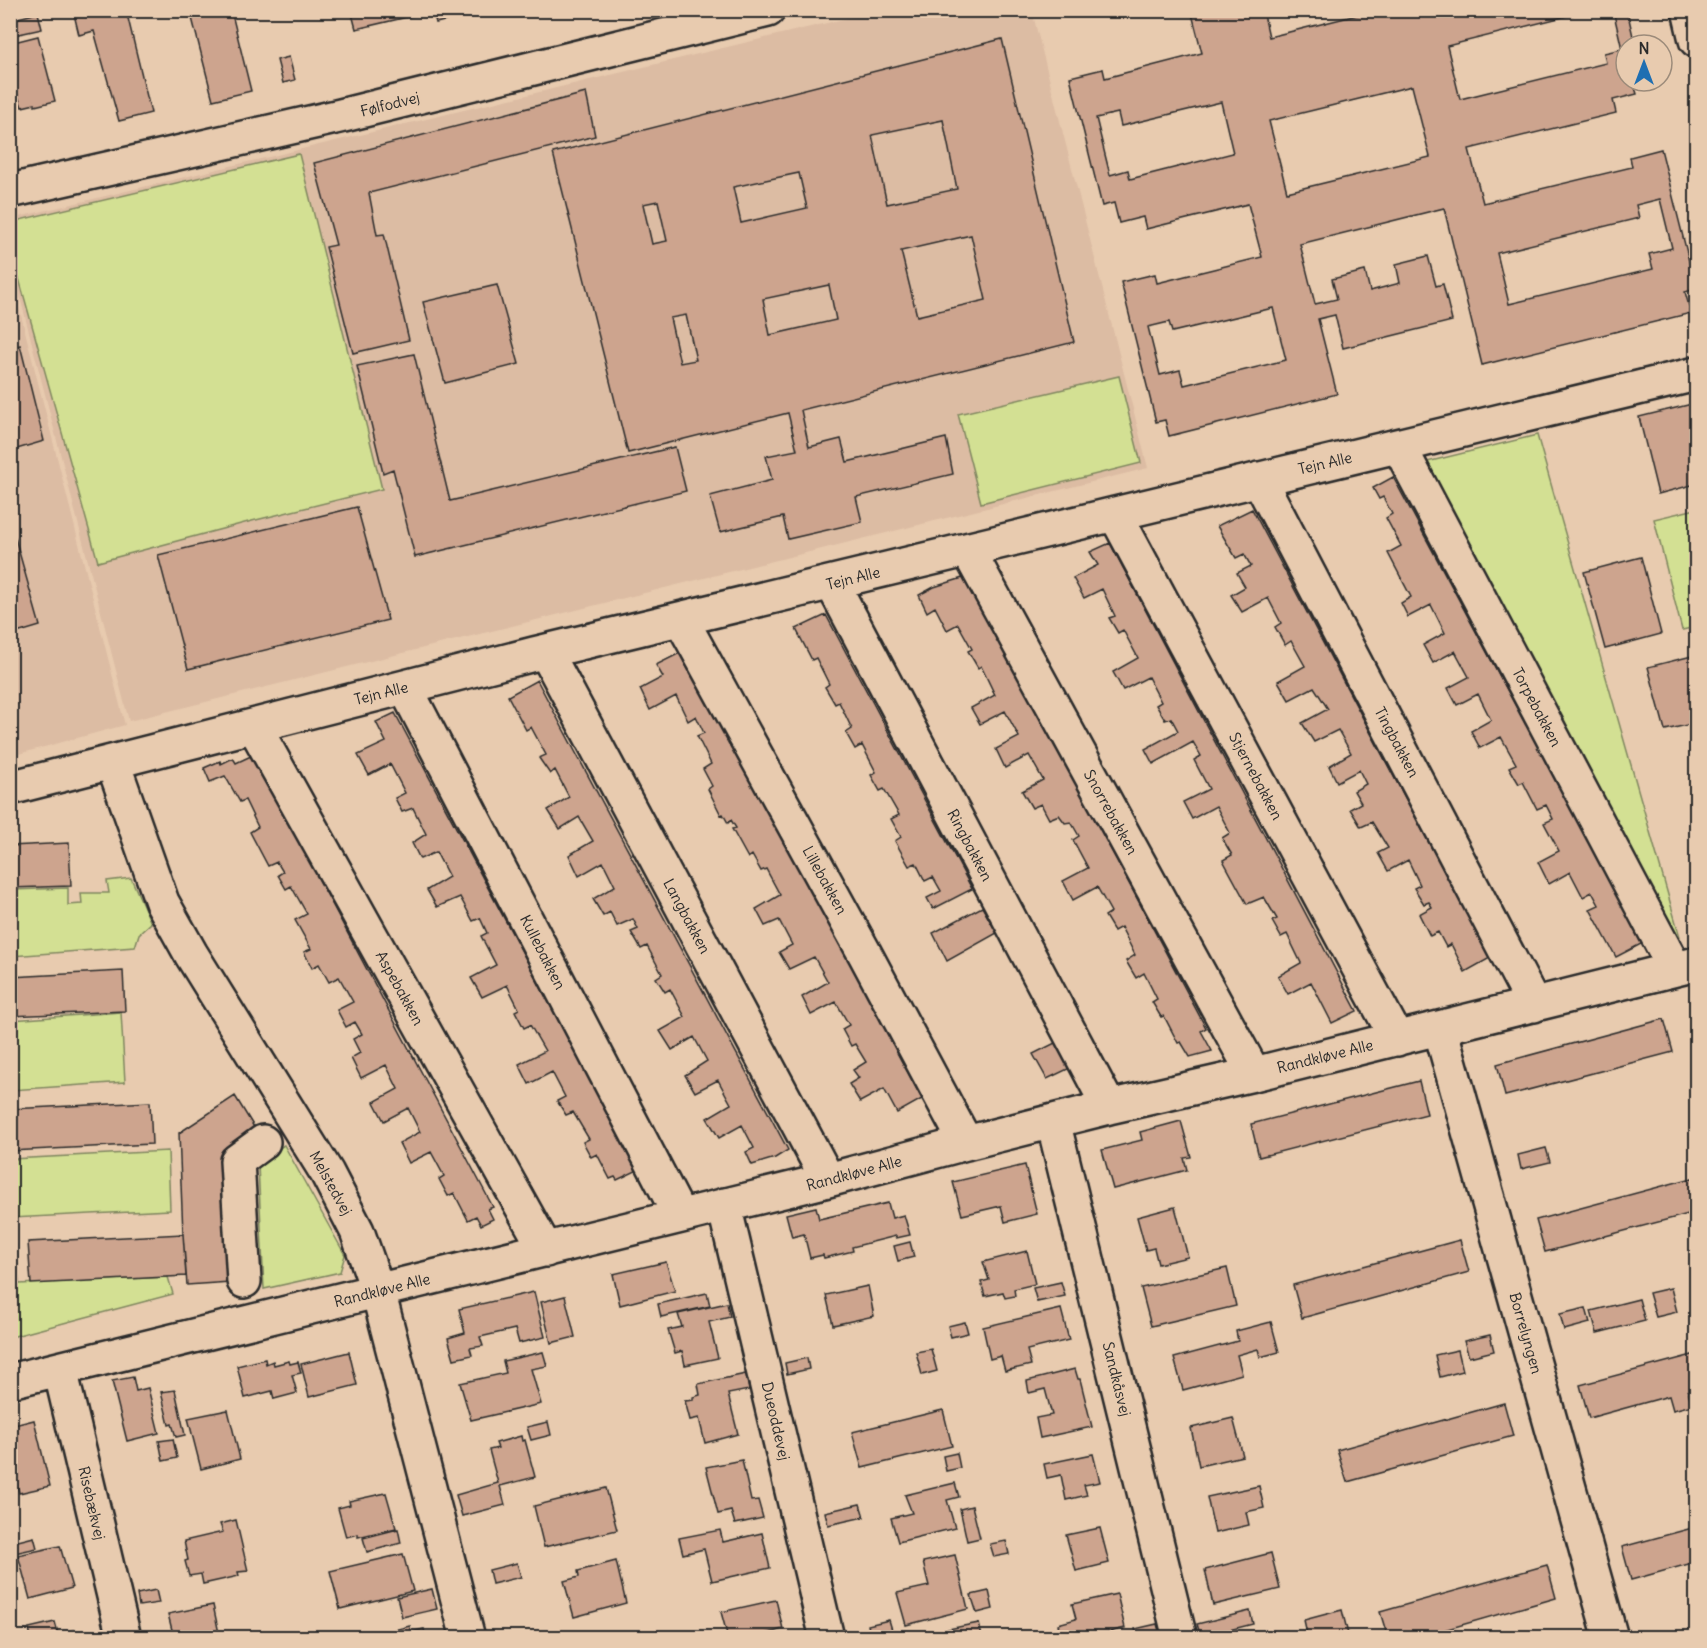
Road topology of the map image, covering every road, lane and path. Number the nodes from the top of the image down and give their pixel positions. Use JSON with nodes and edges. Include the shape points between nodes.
{"nodes":[{"id":1,"x":768,"y":10,"type":"edge"},
{"id":2,"x":1689,"y":10,"type":"edge"},
{"id":3,"x":1696,"y":40,"type":"edge"},
{"id":4,"x":10,"y":191,"type":"edge"},
{"id":5,"x":1696,"y":374,"type":"edge"},
{"id":6,"x":1399,"y":446,"type":"junction"},
{"id":7,"x":1259,"y":479,"type":"junction"},
{"id":8,"x":1115,"y":514,"type":"junction"},
{"id":9,"x":968,"y":550,"type":"junction"},
{"id":10,"x":832,"y":583,"type":"junction"},
{"id":11,"x":681,"y":619,"type":"junction"},
{"id":12,"x":546,"y":652,"type":"junction"},
{"id":13,"x":405,"y":687,"type":"junction"},
{"id":14,"x":254,"y":726,"type":"junction"},
{"id":15,"x":113,"y":763,"type":"junction"},
{"id":16,"x":10,"y":788,"type":"edge"},
{"id":17,"x":1686,"y":966,"type":"edge"},
{"id":18,"x":1534,"y":1005,"type":"junction"},
{"id":19,"x":1440,"y":1028,"type":"junction"},
{"id":20,"x":1397,"y":1038,"type":"junction"},
{"id":21,"x":1254,"y":1074,"type":"junction"},
{"id":22,"x":1108,"y":1107,"type":"junction"},
{"id":23,"x":1053,"y":1121,"type":"junction"},
{"id":24,"x":263,"y":1142,"type":"dead end"},
{"id":25,"x":966,"y":1143,"type":"junction"},
{"id":26,"x":828,"y":1180,"type":"junction"},
{"id":27,"x":724,"y":1205,"type":"junction"},
{"id":28,"x":680,"y":1216,"type":"junction"},
{"id":29,"x":546,"y":1250,"type":"junction"},
{"id":30,"x":244,"y":1281,"type":"dead end"},
{"id":31,"x":378,"y":1291,"type":"junction"},
{"id":32,"x":60,"y":1369,"type":"junction"},
{"id":33,"x":10,"y":1381,"type":"edge"},
{"id":34,"x":124,"y":1638,"type":"edge"},
{"id":35,"x":468,"y":1638,"type":"edge"},
{"id":36,"x":827,"y":1638,"type":"edge"},
{"id":37,"x":1180,"y":1638,"type":"edge"},
{"id":38,"x":1611,"y":1638,"type":"edge"}],
"edges":[{"from":1,"to":4,"type":"street","name":"Følfodvej","via":[[340,116]]},
{"from":2,"to":3,"type":"street"},
{"from":5,"to":6,"type":"street","name":"Tejn Alle"},
{"from":6,"to":7,"type":"street","name":"Tejn Alle"},
{"from":6,"to":17,"type":"street","name":"Torpebakken"},
{"from":7,"to":8,"type":"street","name":"Tejn Alle"},
{"from":7,"to":18,"type":"street","name":"Tingbakken"},
{"from":8,"to":9,"type":"street","name":"Tejn Alle"},
{"from":8,"to":20,"type":"street","name":"Stjernebakken"},
{"from":9,"to":10,"type":"street","name":"Tejn Alle"},
{"from":9,"to":21,"type":"street","name":"Snorrebakken"},
{"from":10,"to":11,"type":"street","name":"Tejn Alle"},
{"from":10,"to":22,"type":"street","name":"Ringbakken"},
{"from":11,"to":12,"type":"street","name":"Tejn Alle"},
{"from":11,"to":25,"type":"street","name":"Lillebakken"},
{"from":12,"to":13,"type":"street","name":"Tejn Alle"},
{"from":12,"to":26,"type":"street","name":"Langbakken"},
{"from":13,"to":14,"type":"street","name":"Tejn Alle"},
{"from":13,"to":28,"type":"street","name":"Kullebakken"},
{"from":14,"to":15,"type":"street","name":"Tejn Alle"},
{"from":14,"to":29,"type":"street","name":"Aspebakken"},
{"from":15,"to":16,"type":"street","name":"Tejn Alle"},
{"from":15,"to":31,"type":"street","name":"Melstedvej","via":[[162,902],[327,1173],[357,1231]]},
{"from":17,"to":18,"type":"street","name":"Randkløve Alle"},
{"from":18,"to":19,"type":"street","name":"Randkløve Alle"},
{"from":19,"to":20,"type":"street","name":"Randkløve Alle"},
{"from":19,"to":38,"type":"street","name":"Borrelyngen"},
{"from":20,"to":21,"type":"street","name":"Randkløve Alle"},
{"from":21,"to":22,"type":"street","name":"Randkløve Alle"},
{"from":22,"to":23,"type":"street","name":"Randkløve Alle"},
{"from":23,"to":25,"type":"street","name":"Randkløve Alle"},
{"from":23,"to":37,"type":"street","name":"Sandkåsvej"},
{"from":24,"to":30,"type":"street","via":[[237,1161]]},
{"from":25,"to":26,"type":"street","name":"Randkløve Alle"},
{"from":26,"to":27,"type":"street","name":"Randkløve Alle"},
{"from":27,"to":28,"type":"street","name":"Randkløve Alle"},
{"from":27,"to":36,"type":"street","name":"Dueoddevej"},
{"from":28,"to":29,"type":"street","name":"Randkløve Alle"},
{"from":29,"to":31,"type":"street","name":"Randkløve Alle"},
{"from":31,"to":32,"type":"street","name":"Randkløve Alle"},
{"from":31,"to":35,"type":"street","name":"Melstedvej"},
{"from":32,"to":33,"type":"street","name":"Randkløve Alle"},
{"from":32,"to":34,"type":"street","name":"Risebækvej"}]}
